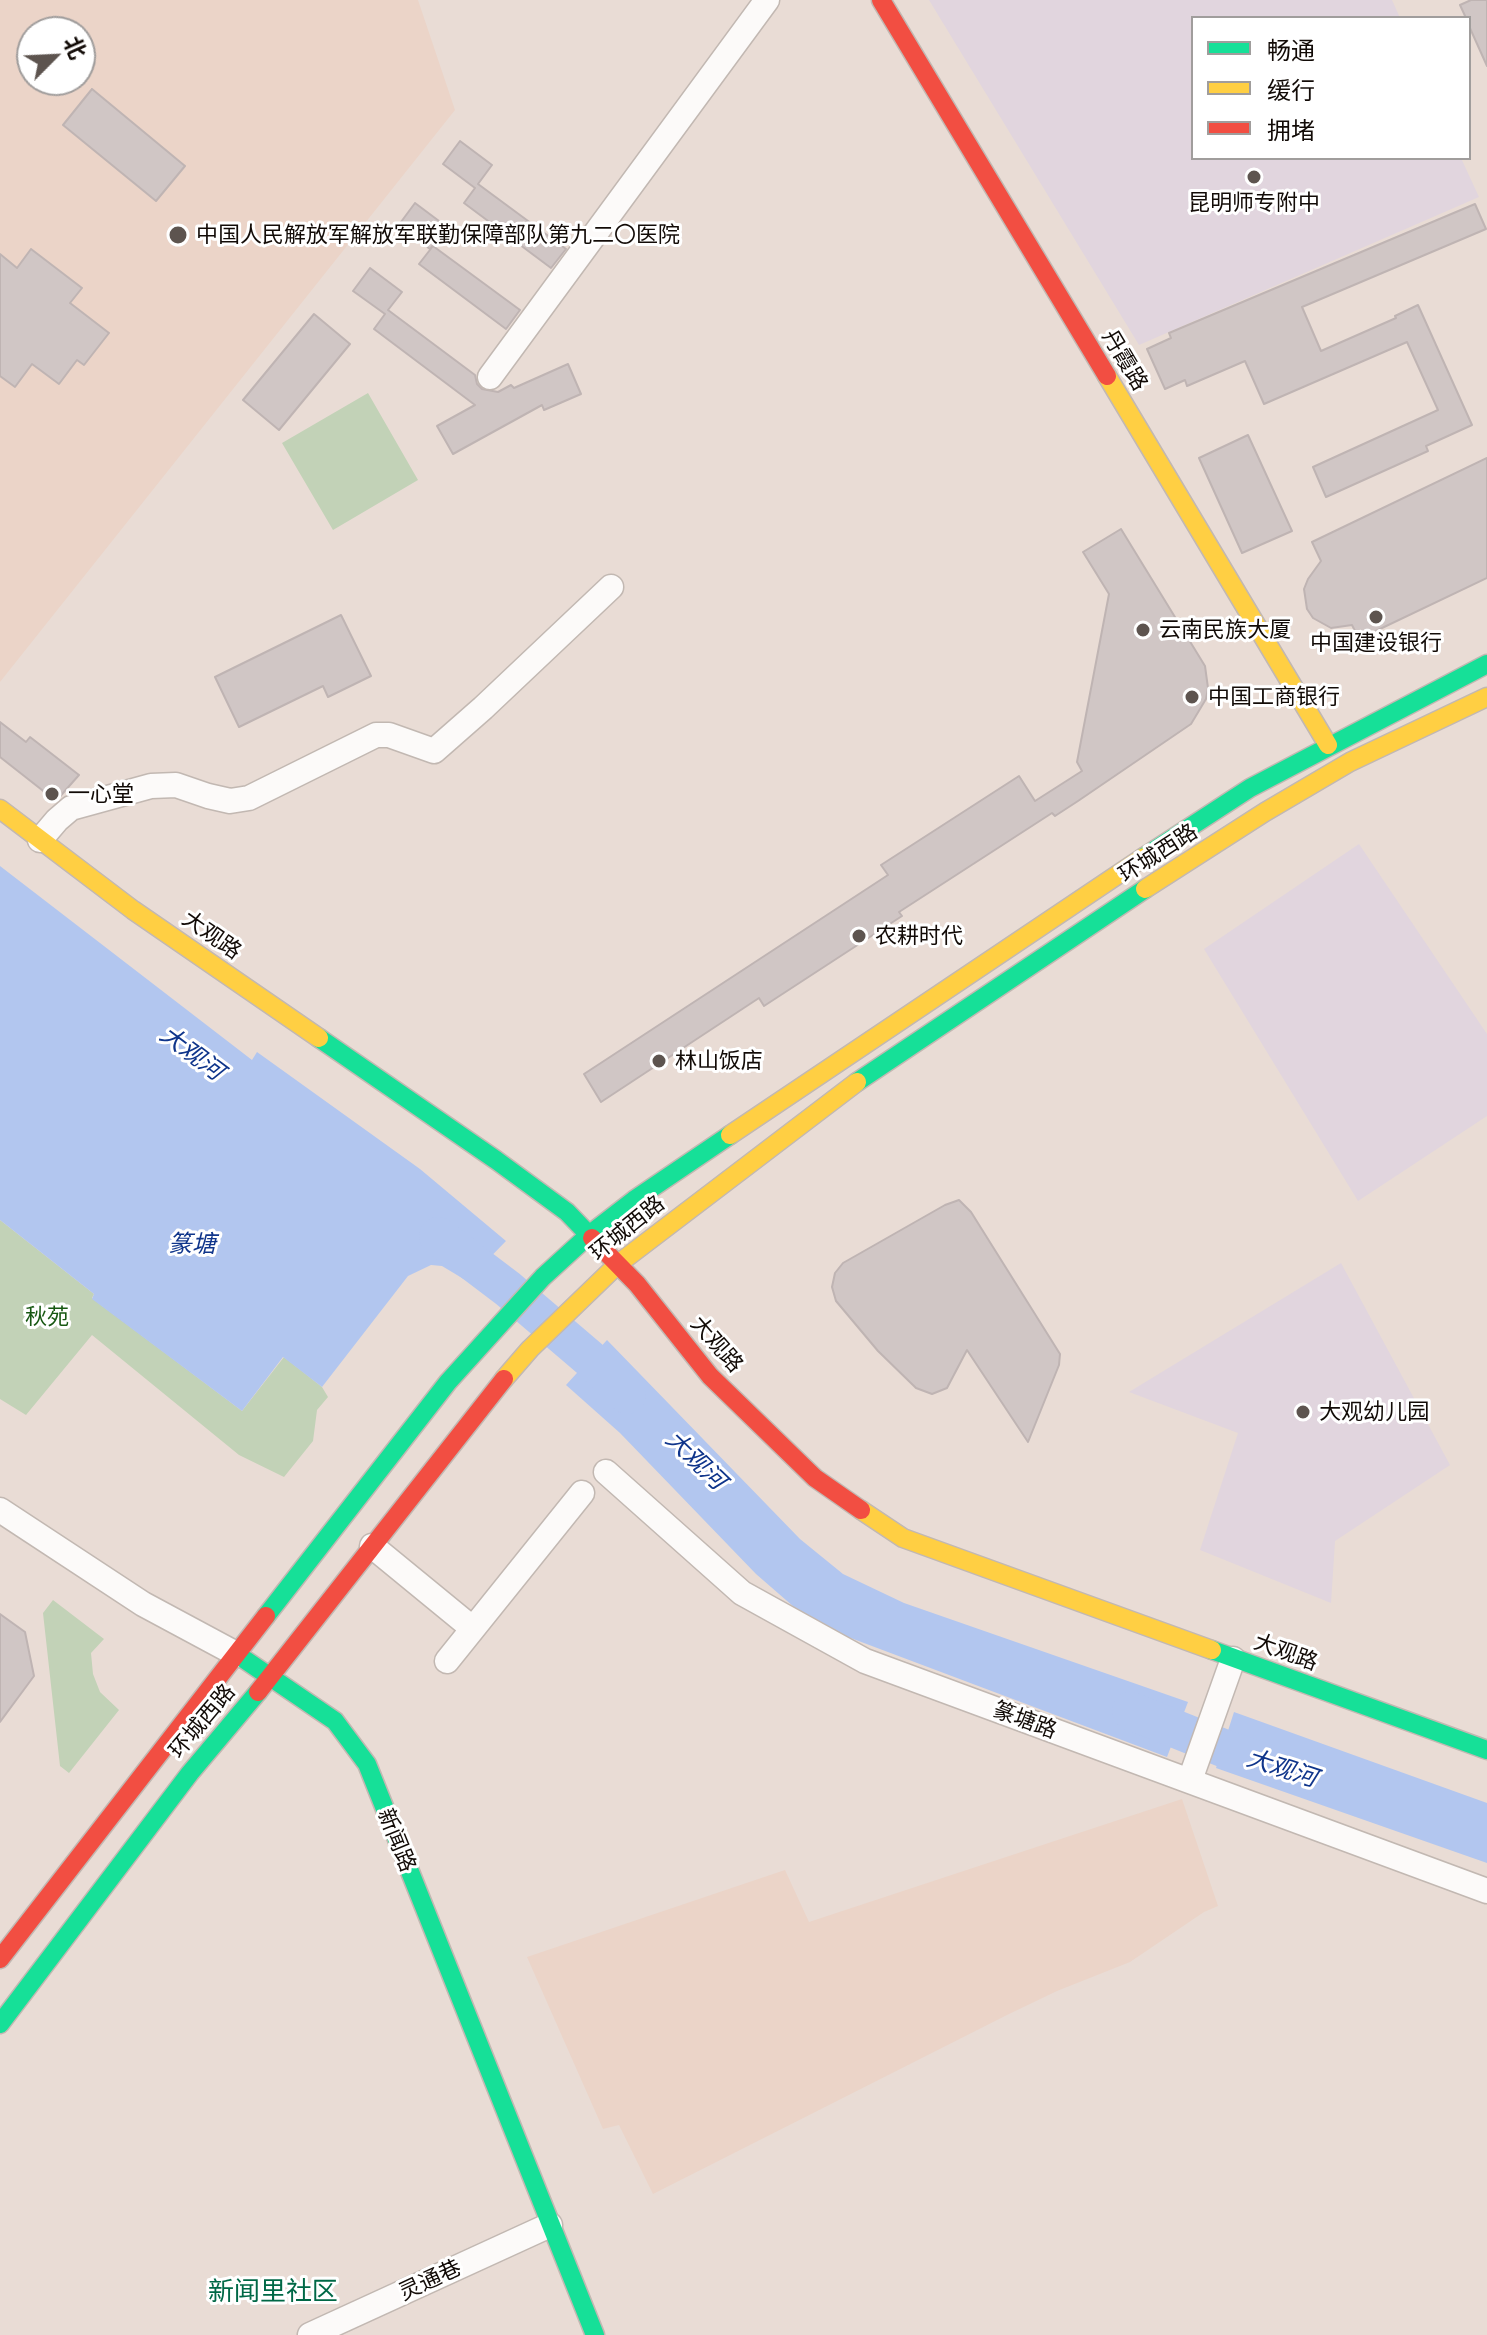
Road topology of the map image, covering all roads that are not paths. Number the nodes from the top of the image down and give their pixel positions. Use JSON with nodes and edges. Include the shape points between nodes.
{"nodes":[{"id":1,"x":767,"y":0,"type":"edge"},
{"id":2,"x":881,"y":0,"type":"edge"},
{"id":3,"x":490,"y":377,"type":"dead end"},
{"id":4,"x":611,"y":587,"type":"dead end"},
{"id":5,"x":1487,"y":664,"type":"edge"},
{"id":6,"x":1487,"y":697,"type":"edge"},
{"id":7,"x":1328,"y":745,"type":"junction"},
{"id":8,"x":0,"y":809,"type":"edge"},
{"id":9,"x":40,"y":840,"type":"junction"},
{"id":10,"x":590,"y":1234,"type":"junction"},
{"id":11,"x":618,"y":1264,"type":"junction"},
{"id":12,"x":606,"y":1472,"type":"dead end"},
{"id":13,"x":582,"y":1493,"type":"dead end"},
{"id":14,"x":0,"y":1510,"type":"edge"},
{"id":15,"x":372,"y":1546,"type":"junction"},
{"id":16,"x":472,"y":1628,"type":"junction"},
{"id":17,"x":238,"y":1655,"type":"junction"},
{"id":18,"x":1233,"y":1659,"type":"junction"},
{"id":19,"x":447,"y":1661,"type":"dead end"},
{"id":20,"x":272,"y":1676,"type":"junction"},
{"id":21,"x":1487,"y":1750,"type":"edge"},
{"id":22,"x":1190,"y":1780,"type":"junction"},
{"id":23,"x":1487,"y":1891,"type":"edge"},
{"id":24,"x":0,"y":1959,"type":"edge"},
{"id":25,"x":0,"y":2024,"type":"edge"},
{"id":26,"x":550,"y":2225,"type":"junction"},
{"id":27,"x":310,"y":2335,"type":"edge"},
{"id":28,"x":595,"y":2335,"type":"edge"}],
"edges":[{"from":1,"to":3,"type":"street"},
{"from":2,"to":7,"type":"main road","name":"丹霞路"},
{"from":4,"to":9,"type":"street","via":[[434,751],[376,735],[249,798],[230,801],[176,785],[151,786],[71,808]]},
{"from":5,"to":7,"type":"main road","name":"环城西路"},
{"from":6,"to":11,"type":"main road","name":"环城西路","via":[[1338,769],[1074,935],[831,1099]]},
{"from":7,"to":10,"type":"main road","name":"环城西路","via":[[1250,788],[1046,920]]},
{"from":8,"to":9,"type":"main road","name":"大观路"},
{"from":9,"to":10,"type":"main road","name":"大观路","via":[[537,1188]]},
{"from":10,"to":11,"type":"main road","name":"大观路"},
{"from":10,"to":17,"type":"main road","name":"环城西路","via":[[543,1277],[448,1382]]},
{"from":11,"to":15,"type":"main road","name":"环城西路","via":[[530,1349]]},
{"from":11,"to":18,"type":"main road","name":"大观路","via":[[710,1376],[815,1478],[903,1538]]},
{"from":12,"to":22,"type":"street","name":"篆塘路","via":[[742,1593],[865,1661]]},
{"from":13,"to":16,"type":"street"},
{"from":14,"to":17,"type":"street","name":"新闻路","via":[[143,1604]]},
{"from":15,"to":16,"type":"street"},
{"from":15,"to":20,"type":"main road","name":"环城西路"},
{"from":16,"to":19,"type":"street"},
{"from":17,"to":20,"type":"main road","name":"新闻路"},
{"from":17,"to":24,"type":"main road","name":"环城西路"},
{"from":18,"to":21,"type":"main road","name":"大观路"},
{"from":18,"to":22,"type":"street"},
{"from":20,"to":25,"type":"main road","name":"环城西路","via":[[190,1773]]},
{"from":20,"to":26,"type":"main road","name":"新闻路","via":[[335,1721],[367,1764]]},
{"from":22,"to":23,"type":"street","name":"篆塘路"},
{"from":26,"to":27,"type":"street","name":"灵通巷"},
{"from":26,"to":28,"type":"main road","name":"新闻路"}]}
